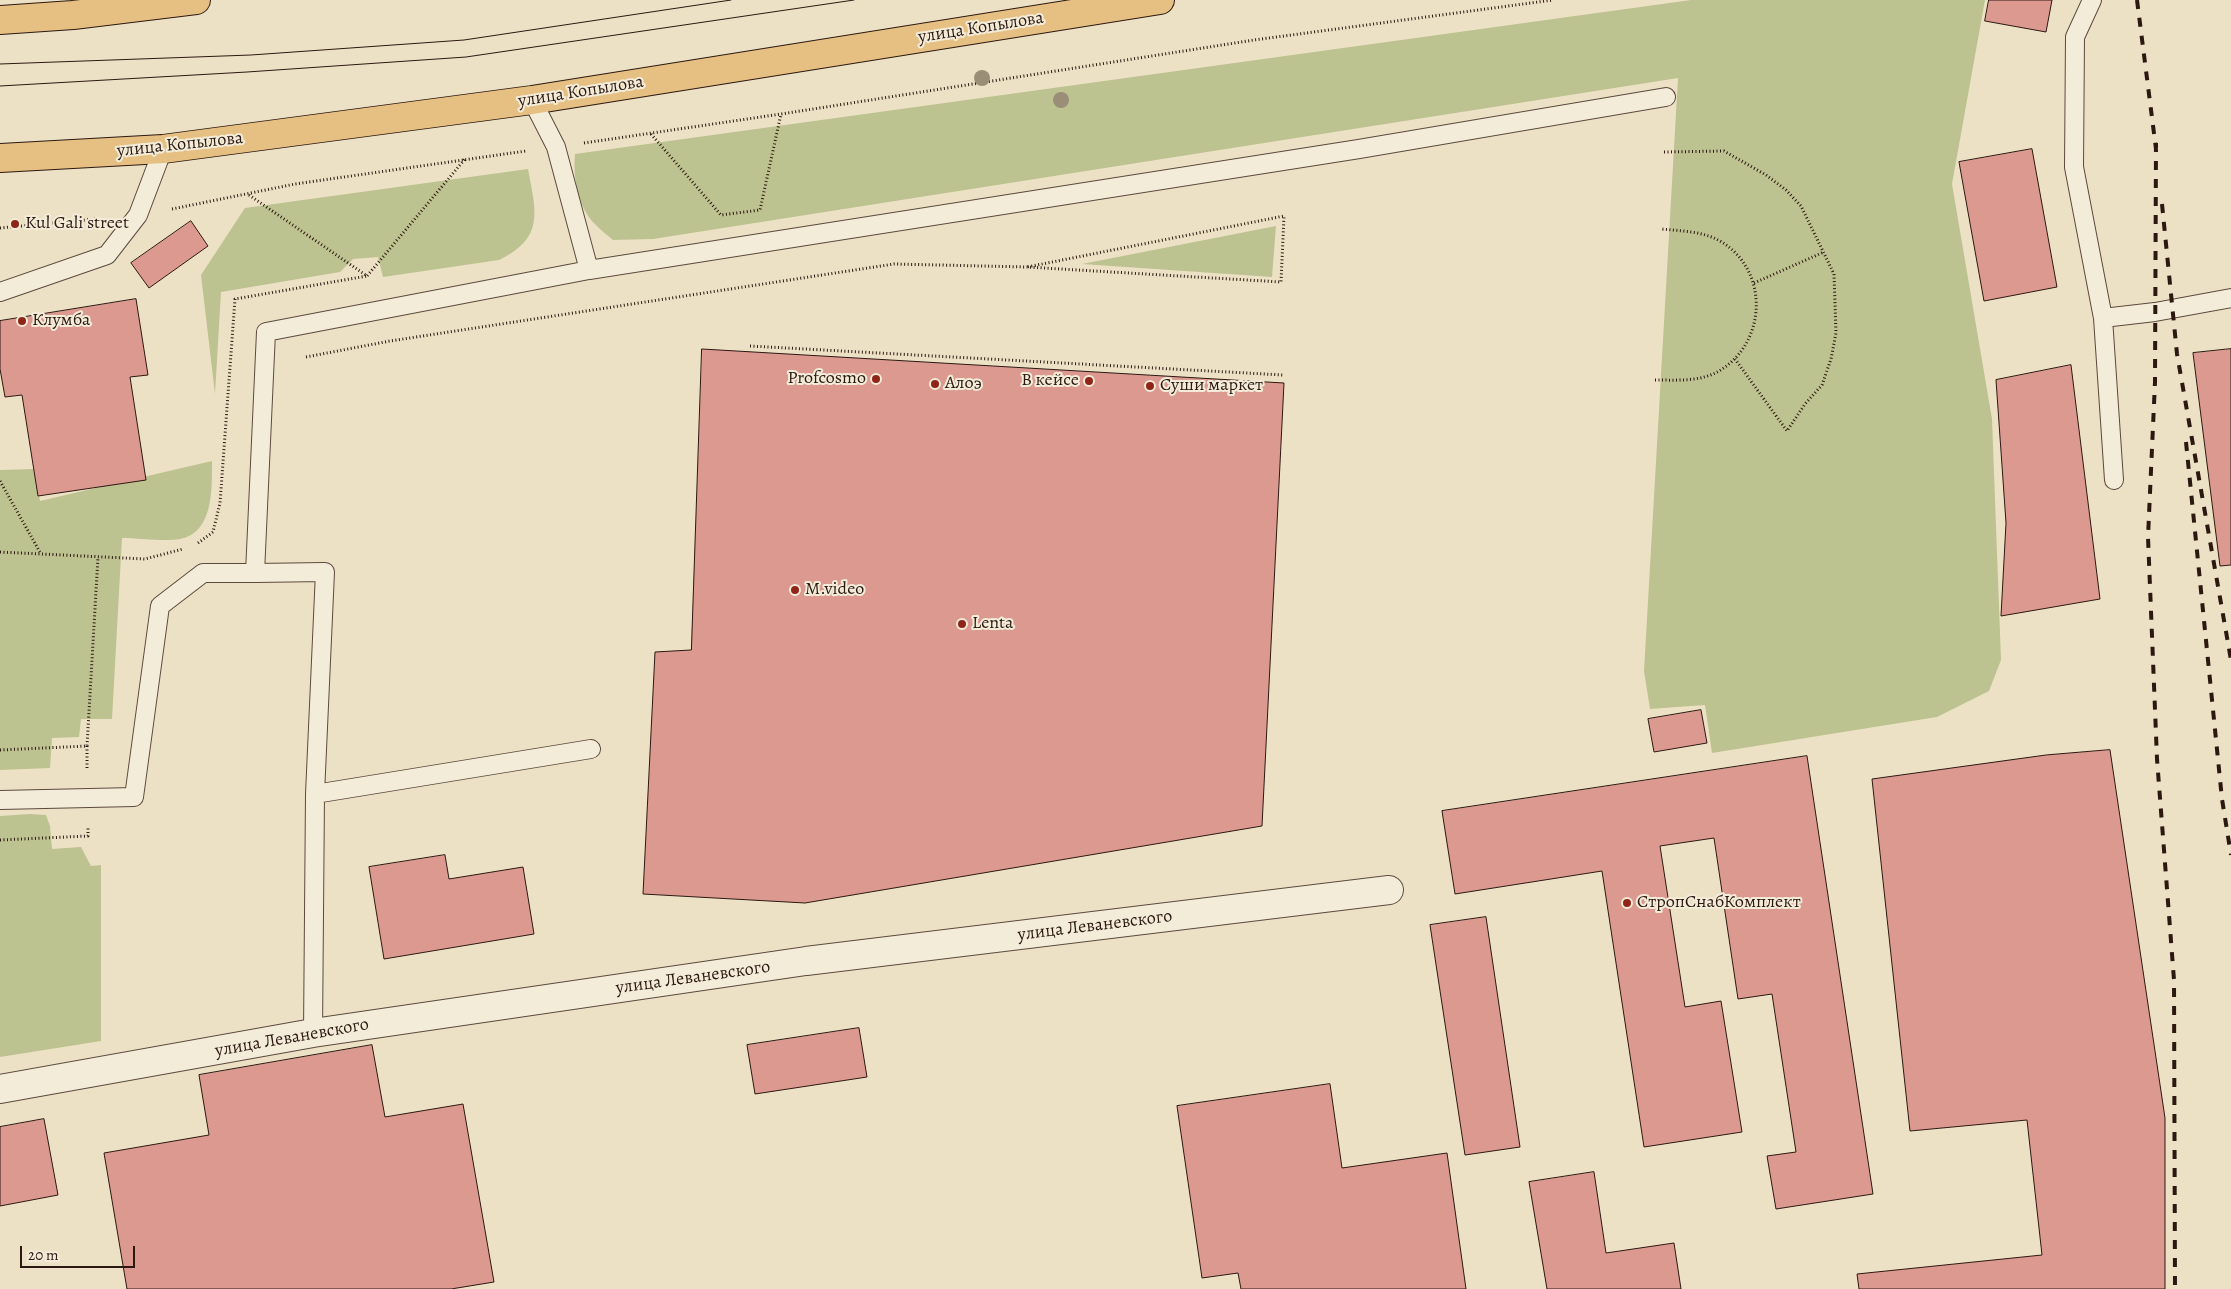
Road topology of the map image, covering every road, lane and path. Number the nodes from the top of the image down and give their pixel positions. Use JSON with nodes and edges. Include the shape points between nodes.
{"nodes":[{"id":1,"x":196,"y":0,"type":"edge"},
{"id":2,"x":1160,"y":0,"type":"edge"},
{"id":3,"x":1553,"y":0,"type":"edge"},
{"id":4,"x":2092,"y":0,"type":"edge"},
{"id":5,"x":83,"y":7,"type":"edge"},
{"id":6,"x":0,"y":20,"type":"edge"},
{"id":7,"x":1666,"y":97,"type":"dead end"},
{"id":8,"x":532,"y":100,"type":"junction"},
{"id":9,"x":781,"y":114,"type":"junction"},
{"id":10,"x":651,"y":133,"type":"junction"},
{"id":11,"x":556,"y":147,"type":"junction"},
{"id":12,"x":163,"y":149,"type":"junction"},
{"id":13,"x":1664,"y":152,"type":"dead end"},
{"id":14,"x":0,"y":158,"type":"edge"},
{"id":15,"x":465,"y":159,"type":"junction"},
{"id":16,"x":248,"y":194,"type":"junction"},
{"id":17,"x":138,"y":216,"type":"junction"},
{"id":18,"x":0,"y":228,"type":"edge"},
{"id":19,"x":1661,"y":229,"type":"dead end"},
{"id":20,"x":1824,"y":252,"type":"junction"},
{"id":21,"x":1027,"y":267,"type":"junction"},
{"id":22,"x":590,"y":270,"type":"junction"},
{"id":23,"x":368,"y":276,"type":"junction"},
{"id":24,"x":1754,"y":283,"type":"junction"},
{"id":25,"x":0,"y":292,"type":"edge"},
{"id":26,"x":2231,"y":298,"type":"edge"},
{"id":27,"x":2103,"y":318,"type":"junction"},
{"id":28,"x":750,"y":346,"type":"dead end"},
{"id":29,"x":306,"y":357,"type":"dead end"},
{"id":30,"x":1734,"y":359,"type":"junction"},
{"id":31,"x":1283,"y":375,"type":"dead end"},
{"id":32,"x":1655,"y":380,"type":"dead end"},
{"id":33,"x":2114,"y":480,"type":"dead end"},
{"id":34,"x":0,"y":482,"type":"edge"},
{"id":35,"x":193,"y":546,"type":"dead end"},
{"id":36,"x":184,"y":549,"type":"dead end"},
{"id":37,"x":0,"y":552,"type":"edge"},
{"id":38,"x":41,"y":554,"type":"junction"},
{"id":39,"x":98,"y":557,"type":"junction"},
{"id":40,"x":254,"y":573,"type":"junction"},
{"id":41,"x":591,"y":749,"type":"dead end"},
{"id":42,"x":0,"y":750,"type":"edge"},
{"id":43,"x":315,"y":794,"type":"junction"},
{"id":44,"x":0,"y":800,"type":"edge"},
{"id":45,"x":1389,"y":890,"type":"dead end"},
{"id":46,"x":312,"y":1033,"type":"junction"},
{"id":47,"x":0,"y":1089,"type":"edge"}],
"edges":[{"from":1,"to":5,"type":"main road"},
{"from":2,"to":8,"type":"main road","name":"улица Копылова"},
{"from":3,"to":9,"type":"path","via":[[1254,40]]},
{"from":4,"to":27,"type":"lane","via":[[2075,38],[2074,167]]},
{"from":5,"to":6,"type":"main road"},
{"from":7,"to":22,"type":"lane","via":[[1349,151]]},
{"from":8,"to":11,"type":"lane"},
{"from":8,"to":12,"type":"main road","name":"улица Копылова"},
{"from":9,"to":10,"type":"path"},
{"from":9,"to":10,"type":"path","via":[[760,210],[721,215]]},
{"from":10,"to":11,"type":"path"},
{"from":11,"to":15,"type":"path"},
{"from":11,"to":22,"type":"lane"},
{"from":12,"to":14,"type":"main road","name":"улица Копылова"},
{"from":12,"to":17,"type":"lane"},
{"from":13,"to":20,"type":"path","via":[[1724,152],[1766,175],[1801,206]]},
{"from":15,"to":16,"type":"path"},
{"from":15,"to":23,"type":"path"},
{"from":16,"to":17,"type":"path"},
{"from":16,"to":23,"type":"path"},
{"from":17,"to":18,"type":"path"},
{"from":17,"to":25,"type":"lane","via":[[107,255]]},
{"from":19,"to":24,"type":"path","via":[[1705,234],[1721,242],[1736,253]]},
{"from":20,"to":24,"type":"path"},
{"from":20,"to":30,"type":"path","via":[[1834,274],[1836,333],[1831,359],[1822,385],[1787,432]]},
{"from":21,"to":21,"type":"path","via":[[1151,243],[1284,216],[1281,282]]},
{"from":21,"to":29,"type":"path","via":[[894,264],[390,341]]},
{"from":22,"to":40,"type":"lane","via":[[266,332]]},
{"from":23,"to":35,"type":"path","via":[[235,299],[220,503],[213,532]]},
{"from":24,"to":30,"type":"path","via":[[1755,325],[1747,344]]},
{"from":26,"to":27,"type":"lane"},
{"from":27,"to":33,"type":"lane"},
{"from":28,"to":31,"type":"path"},
{"from":30,"to":32,"type":"path","via":[[1718,371],[1700,378]]},
{"from":34,"to":38,"type":"path"},
{"from":36,"to":39,"type":"path","via":[[145,559]]},
{"from":37,"to":38,"type":"path"},
{"from":38,"to":39,"type":"path"},
{"from":39,"to":42,"type":"path","via":[[87,746]]},
{"from":40,"to":43,"type":"lane","via":[[325,572]]},
{"from":40,"to":44,"type":"lane","via":[[203,573],[160,606],[134,797]]},
{"from":41,"to":43,"type":"lane"},
{"from":43,"to":46,"type":"lane"},
{"from":45,"to":46,"type":"street","name":"улица Леваневского","via":[[806,961]]},
{"from":46,"to":47,"type":"street","name":"улица Леваневского"}]}
